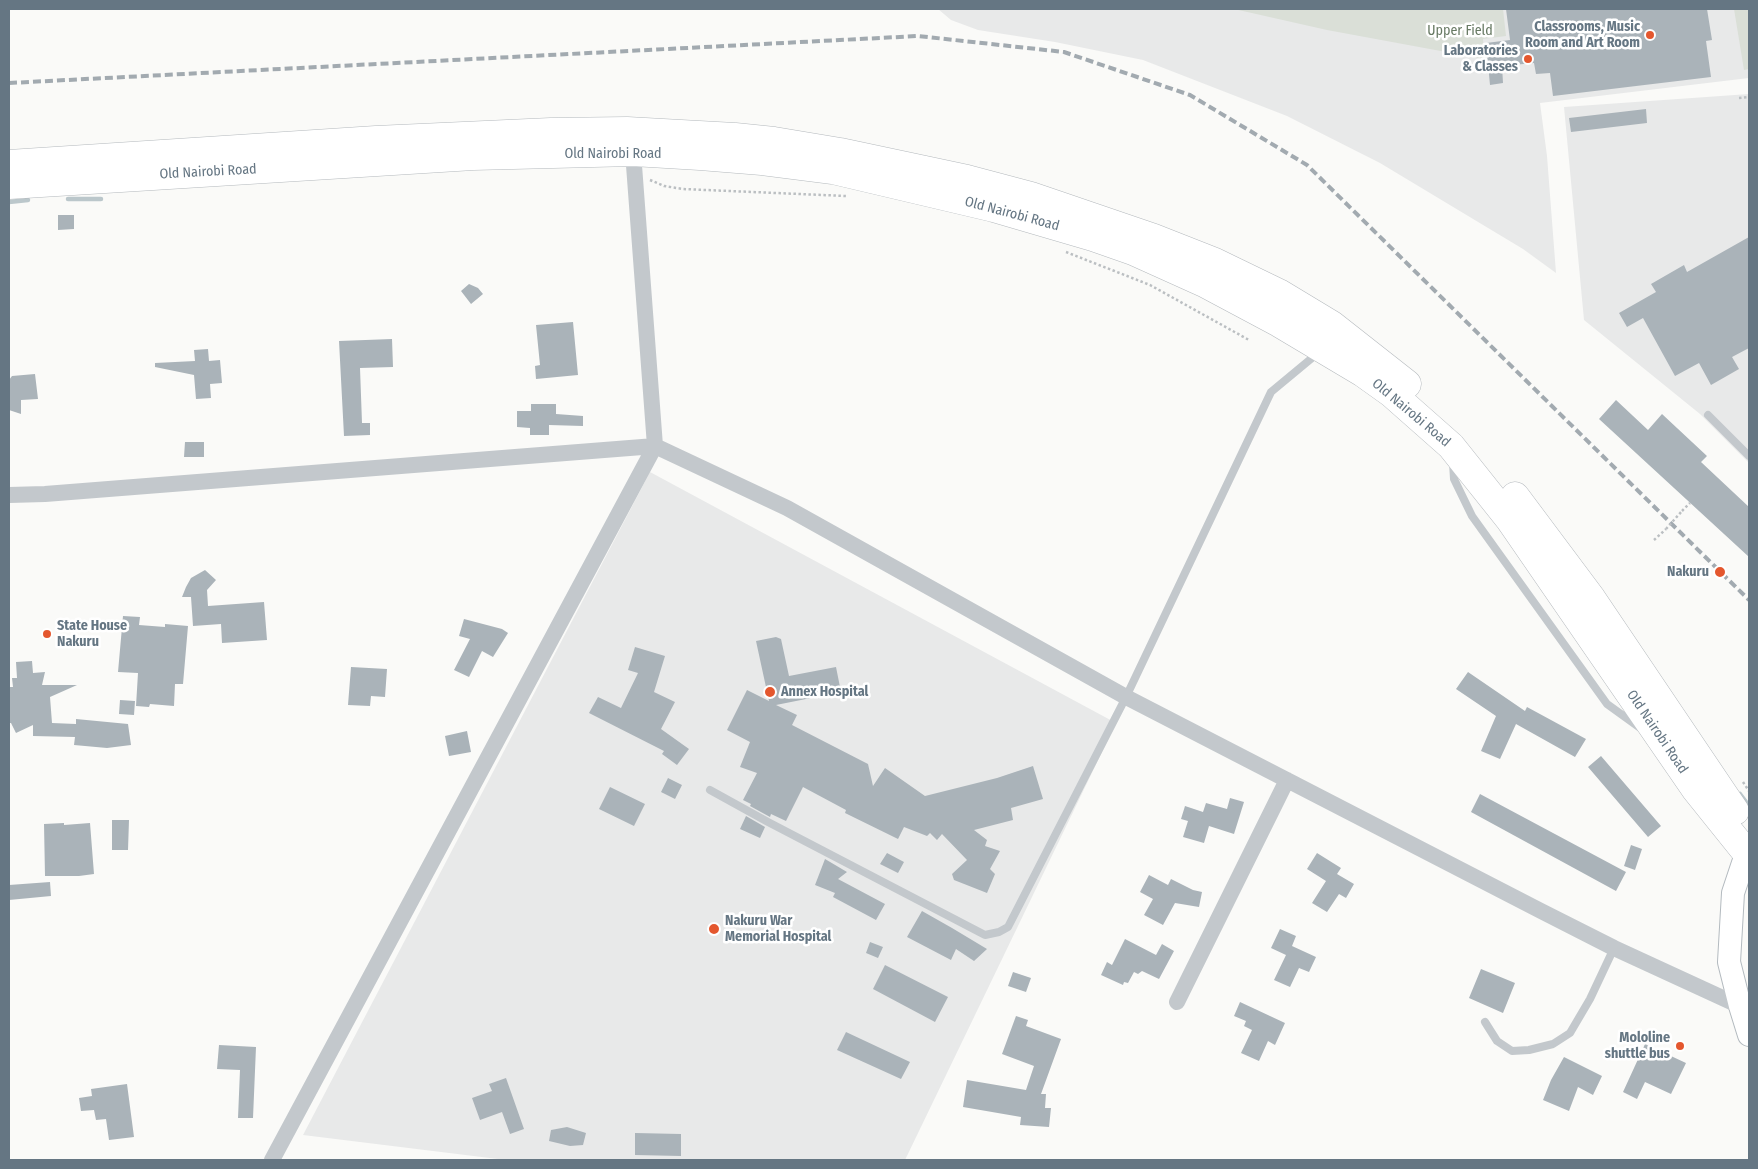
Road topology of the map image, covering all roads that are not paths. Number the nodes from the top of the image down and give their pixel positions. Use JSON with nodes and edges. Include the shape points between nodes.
{"nodes":[{"id":1,"x":633,"y":152,"type":"junction"},
{"id":2,"x":9,"y":164,"type":"edge"},
{"id":3,"x":9,"y":185,"type":"edge"},
{"id":4,"x":1323,"y":349,"type":"junction"},
{"id":5,"x":1708,"y":415,"type":"dead end"},
{"id":6,"x":655,"y":446,"type":"junction"},
{"id":7,"x":1749,"y":456,"type":"edge"},
{"id":8,"x":9,"y":495,"type":"edge"},
{"id":9,"x":1126,"y":697,"type":"junction"},
{"id":10,"x":1287,"y":780,"type":"junction"},
{"id":11,"x":710,"y":790,"type":"dead end"},
{"id":12,"x":1749,"y":829,"type":"edge"},
{"id":13,"x":1749,"y":857,"type":"edge"},
{"id":14,"x":1614,"y":948,"type":"junction"},
{"id":15,"x":1177,"y":1002,"type":"dead end"},
{"id":16,"x":1740,"y":1006,"type":"junction"},
{"id":17,"x":1485,"y":1022,"type":"dead end"},
{"id":18,"x":1749,"y":1035,"type":"edge"},
{"id":19,"x":272,"y":1160,"type":"edge"}],
"edges":[{"from":1,"to":3,"type":"highway","name":"Old Nairobi Road","via":[[472,156]]},
{"from":1,"to":4,"type":"highway","name":"Old Nairobi Road","via":[[753,160],[833,170],[1031,218],[1133,251],[1176,270]]},
{"from":1,"to":6,"type":"street"},
{"from":2,"to":12,"type":"highway","name":"Old Nairobi Road","via":[[551,132],[627,131],[735,137],[840,152],[967,179],[1031,196],[1154,238],[1215,262],[1279,293],[1332,325],[1374,356],[1455,426],[1519,501],[1592,599],[1720,791]]},
{"from":4,"to":9,"type":"lane","via":[[1271,392]]},
{"from":4,"to":13,"type":"highway","name":"Old Nairobi Road","via":[[1391,392],[1451,446],[1510,520],[1696,790]]},
{"from":5,"to":7,"type":"lane"},
{"from":6,"to":8,"type":"street"},
{"from":6,"to":9,"type":"street","via":[[788,508]]},
{"from":6,"to":19,"type":"street"},
{"from":9,"to":10,"type":"street"},
{"from":9,"to":11,"type":"lane","via":[[1008,926],[986,936]]},
{"from":10,"to":14,"type":"street"},
{"from":10,"to":15,"type":"street"},
{"from":13,"to":16,"type":"main road","via":[[1743,863],[1736,886],[1729,962]]},
{"from":14,"to":16,"type":"street"},
{"from":14,"to":17,"type":"lane","via":[[1590,1000],[1570,1033],[1553,1044],[1512,1051],[1497,1042]]},
{"from":16,"to":18,"type":"main road"}]}
